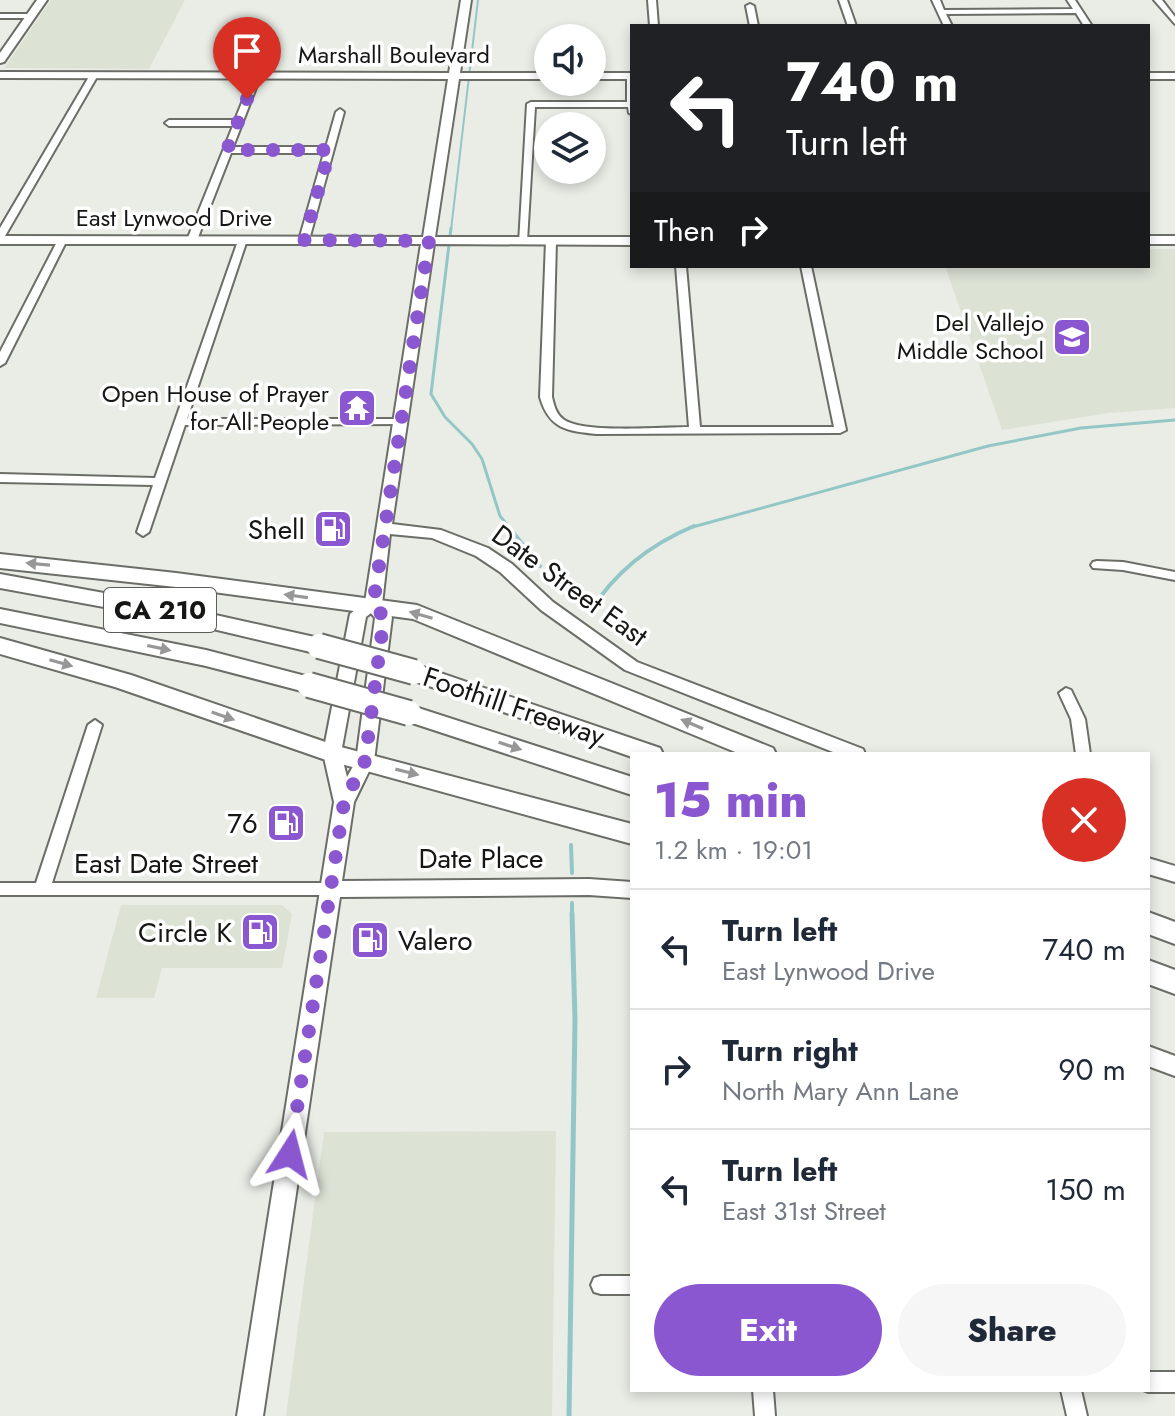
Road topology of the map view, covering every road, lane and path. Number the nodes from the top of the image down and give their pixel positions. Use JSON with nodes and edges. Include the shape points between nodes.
{"nodes":[{"id":1,"x":42,"y":0,"type":"edge"},
{"id":2,"x":466,"y":0,"type":"edge"},
{"id":3,"x":652,"y":0,"type":"edge"},
{"id":4,"x":843,"y":0,"type":"edge"},
{"id":5,"x":936,"y":0,"type":"edge"},
{"id":6,"x":1071,"y":0,"type":"edge"},
{"id":7,"x":1158,"y":0,"type":"edge"},
{"id":8,"x":750,"y":6,"type":"dead end"},
{"id":9,"x":1079,"y":11,"type":"junction"},
{"id":10,"x":942,"y":12,"type":"junction"},
{"id":11,"x":0,"y":16,"type":"edge"},
{"id":12,"x":31,"y":16,"type":"junction"},
{"id":13,"x":1175,"y":22,"type":"edge"},
{"id":14,"x":654,"y":24,"type":"edge"},
{"id":15,"x":754,"y":24,"type":"edge"},
{"id":16,"x":851,"y":24,"type":"edge"},
{"id":17,"x":947,"y":24,"type":"edge"},
{"id":18,"x":1087,"y":24,"type":"edge"},
{"id":19,"x":0,"y":60,"type":"edge"},
{"id":20,"x":0,"y":75,"type":"edge"},
{"id":21,"x":94,"y":75,"type":"junction"},
{"id":22,"x":257,"y":75,"type":"junction"},
{"id":23,"x":464,"y":75,"type":"junction"},
{"id":24,"x":534,"y":76,"type":"edge"},
{"id":25,"x":606,"y":76,"type":"edge"},
{"id":26,"x":630,"y":76,"type":"edge"},
{"id":27,"x":1150,"y":76,"type":"edge"},
{"id":28,"x":1175,"y":76,"type":"edge"},
{"id":29,"x":630,"y":105,"type":"edge"},
{"id":30,"x":340,"y":112,"type":"dead end"},
{"id":31,"x":169,"y":123,"type":"dead end"},
{"id":32,"x":238,"y":123,"type":"junction"},
{"id":33,"x":227,"y":150,"type":"junction"},
{"id":34,"x":330,"y":150,"type":"junction"},
{"id":35,"x":0,"y":238,"type":"edge"},
{"id":36,"x":62,"y":240,"type":"junction"},
{"id":37,"x":192,"y":240,"type":"junction"},
{"id":38,"x":242,"y":240,"type":"junction"},
{"id":39,"x":304,"y":240,"type":"junction"},
{"id":40,"x":1150,"y":240,"type":"edge"},
{"id":41,"x":1175,"y":240,"type":"edge"},
{"id":42,"x":441,"y":241,"type":"junction"},
{"id":43,"x":522,"y":241,"type":"junction"},
{"id":44,"x":551,"y":241,"type":"junction"},
{"id":45,"x":630,"y":241,"type":"edge"},
{"id":46,"x":681,"y":268,"type":"edge"},
{"id":47,"x":806,"y":268,"type":"edge"},
{"id":48,"x":0,"y":363,"type":"edge"},
{"id":49,"x":183,"y":422,"type":"junction"},
{"id":50,"x":401,"y":422,"type":"junction"},
{"id":51,"x":695,"y":431,"type":"junction"},
{"id":52,"x":0,"y":478,"type":"edge"},
{"id":53,"x":161,"y":482,"type":"junction"},
{"id":54,"x":383,"y":528,"type":"junction"},
{"id":55,"x":143,"y":532,"type":"dead end"},
{"id":56,"x":0,"y":561,"type":"edge"},
{"id":57,"x":1097,"y":565,"type":"dead end"},
{"id":58,"x":1175,"y":576,"type":"edge"},
{"id":59,"x":0,"y":581,"type":"edge"},
{"id":60,"x":373,"y":605,"type":"junction"},
{"id":61,"x":0,"y":616,"type":"edge"},
{"id":62,"x":0,"y":646,"type":"edge"},
{"id":63,"x":1066,"y":693,"type":"dead end"},
{"id":64,"x":95,"y":725,"type":"dead end"},
{"id":65,"x":645,"y":752,"type":"edge"},
{"id":66,"x":759,"y":752,"type":"edge"},
{"id":67,"x":851,"y":752,"type":"edge"},
{"id":68,"x":1083,"y":752,"type":"edge"},
{"id":69,"x":332,"y":753,"type":"junction"},
{"id":70,"x":365,"y":761,"type":"junction"},
{"id":71,"x":630,"y":785,"type":"edge"},
{"id":72,"x":344,"y":802,"type":"junction"},
{"id":73,"x":630,"y":833,"type":"edge"},
{"id":74,"x":1150,"y":867,"type":"edge"},
{"id":75,"x":1175,"y":874,"type":"edge"},
{"id":76,"x":0,"y":889,"type":"edge"},
{"id":77,"x":42,"y":889,"type":"junction"},
{"id":78,"x":331,"y":889,"type":"junction"},
{"id":79,"x":630,"y":890,"type":"edge"},
{"id":80,"x":1150,"y":973,"type":"edge"},
{"id":81,"x":1175,"y":982,"type":"edge"},
{"id":82,"x":1150,"y":986,"type":"edge"},
{"id":83,"x":1175,"y":991,"type":"edge"},
{"id":84,"x":1150,"y":1057,"type":"edge"},
{"id":85,"x":1175,"y":1066,"type":"edge"},
{"id":86,"x":601,"y":1285,"type":"dead end"},
{"id":87,"x":630,"y":1285,"type":"edge"},
{"id":88,"x":1150,"y":1382,"type":"edge"},
{"id":89,"x":1175,"y":1382,"type":"edge"},
{"id":90,"x":763,"y":1392,"type":"edge"},
{"id":91,"x":1071,"y":1392,"type":"edge"},
{"id":92,"x":250,"y":1416,"type":"edge"},
{"id":93,"x":765,"y":1416,"type":"edge"},
{"id":94,"x":1077,"y":1416,"type":"edge"}],
"edges":[{"from":1,"to":12,"type":"main road"},
{"from":2,"to":23,"type":"main road"},
{"from":3,"to":14,"type":"street"},
{"from":4,"to":16,"type":"street"},
{"from":5,"to":10,"type":"street"},
{"from":6,"to":9,"type":"street"},
{"from":7,"to":13,"type":"street"},
{"from":8,"to":15,"type":"street"},
{"from":9,"to":10,"type":"street"},
{"from":9,"to":18,"type":"street"},
{"from":10,"to":17,"type":"street"},
{"from":11,"to":12,"type":"street"},
{"from":12,"to":19,"type":"main road"},
{"from":20,"to":21,"type":"main road","name":"Marshall Boulevard"},
{"from":21,"to":22,"type":"main road","name":"Marshall Boulevard"},
{"from":21,"to":35,"type":"street"},
{"from":22,"to":23,"type":"main road","name":"Marshall Boulevard"},
{"from":22,"to":32,"type":"street"},
{"from":23,"to":24,"type":"main road","name":"Marshall Boulevard"},
{"from":23,"to":42,"type":"main road"},
{"from":25,"to":26,"type":"main road"},
{"from":27,"to":28,"type":"main road"},
{"from":29,"to":43,"type":"street","via":[[531,104]]},
{"from":30,"to":34,"type":"street"},
{"from":31,"to":32,"type":"street"},
{"from":32,"to":33,"type":"street"},
{"from":33,"to":34,"type":"street"},
{"from":33,"to":37,"type":"street"},
{"from":34,"to":39,"type":"street"},
{"from":35,"to":36,"type":"main road","name":"East Lynwood Drive"},
{"from":36,"to":37,"type":"main road","name":"East Lynwood Drive"},
{"from":36,"to":48,"type":"street"},
{"from":37,"to":38,"type":"main road","name":"East Lynwood Drive"},
{"from":38,"to":39,"type":"main road","name":"East Lynwood Drive"},
{"from":38,"to":49,"type":"street"},
{"from":39,"to":42,"type":"main road","name":"East Lynwood Drive"},
{"from":40,"to":41,"type":"main road"},
{"from":42,"to":43,"type":"main road","name":"East Lynwood Drive"},
{"from":42,"to":50,"type":"main road"},
{"from":43,"to":44,"type":"main road","name":"East Lynwood Drive"},
{"from":44,"to":45,"type":"main road","name":"East Lynwood Drive"},
{"from":44,"to":51,"type":"street","via":[[546,397],[552,417],[597,431]]},
{"from":46,"to":51,"type":"street"},
{"from":47,"to":51,"type":"street","via":[[840,430]]},
{"from":49,"to":50,"type":"street"},
{"from":49,"to":53,"type":"street"},
{"from":50,"to":54,"type":"main road"},
{"from":52,"to":53,"type":"street"},
{"from":53,"to":55,"type":"street"},
{"from":54,"to":60,"type":"main road"},
{"from":54,"to":67,"type":"main road","name":"Date Street East","via":[[435,533],[482,552],[631,666]]},
{"from":60,"to":56,"type":"highway","one_way":true},
{"from":57,"to":58,"type":"street"},
{"from":59,"to":65,"type":"highway","name":"Foothill Freeway","number":"CA 210","bridge":true,"via":[[319,646],[414,672]]},
{"from":66,"to":60,"type":"highway","one_way":true,"via":[[468,631],[417,612]]},
{"from":60,"to":69,"type":"main road","via":[[358,614]]},
{"from":60,"to":70,"type":"main road","via":[[384,617]]},
{"from":61,"to":71,"type":"highway","name":"Foothill Freeway","number":"CA 210","one_way":true,"bridge":true,"via":[[309,685]]},
{"from":62,"to":69,"type":"highway","one_way":true,"via":[[123,681]]},
{"from":63,"to":68,"type":"street","via":[[1078,719]]},
{"from":64,"to":77,"type":"street"},
{"from":69,"to":70,"type":"highway"},
{"from":69,"to":72,"type":"main road"},
{"from":70,"to":72,"type":"main road"},
{"from":70,"to":73,"type":"highway","one_way":true},
{"from":72,"to":78,"type":"main road"},
{"from":74,"to":75,"type":"main road"},
{"from":76,"to":77,"type":"street","name":"East Date Street"},
{"from":77,"to":78,"type":"street","name":"East Date Street"},
{"from":78,"to":79,"type":"main road","name":"Date Place"},
{"from":78,"to":92,"type":"main road"},
{"from":80,"to":81,"type":"highway"},
{"from":82,"to":83,"type":"highway"},
{"from":84,"to":85,"type":"main road"},
{"from":86,"to":87,"type":"street"},
{"from":88,"to":89,"type":"street"},
{"from":90,"to":93,"type":"street"},
{"from":91,"to":94,"type":"street"}]}
